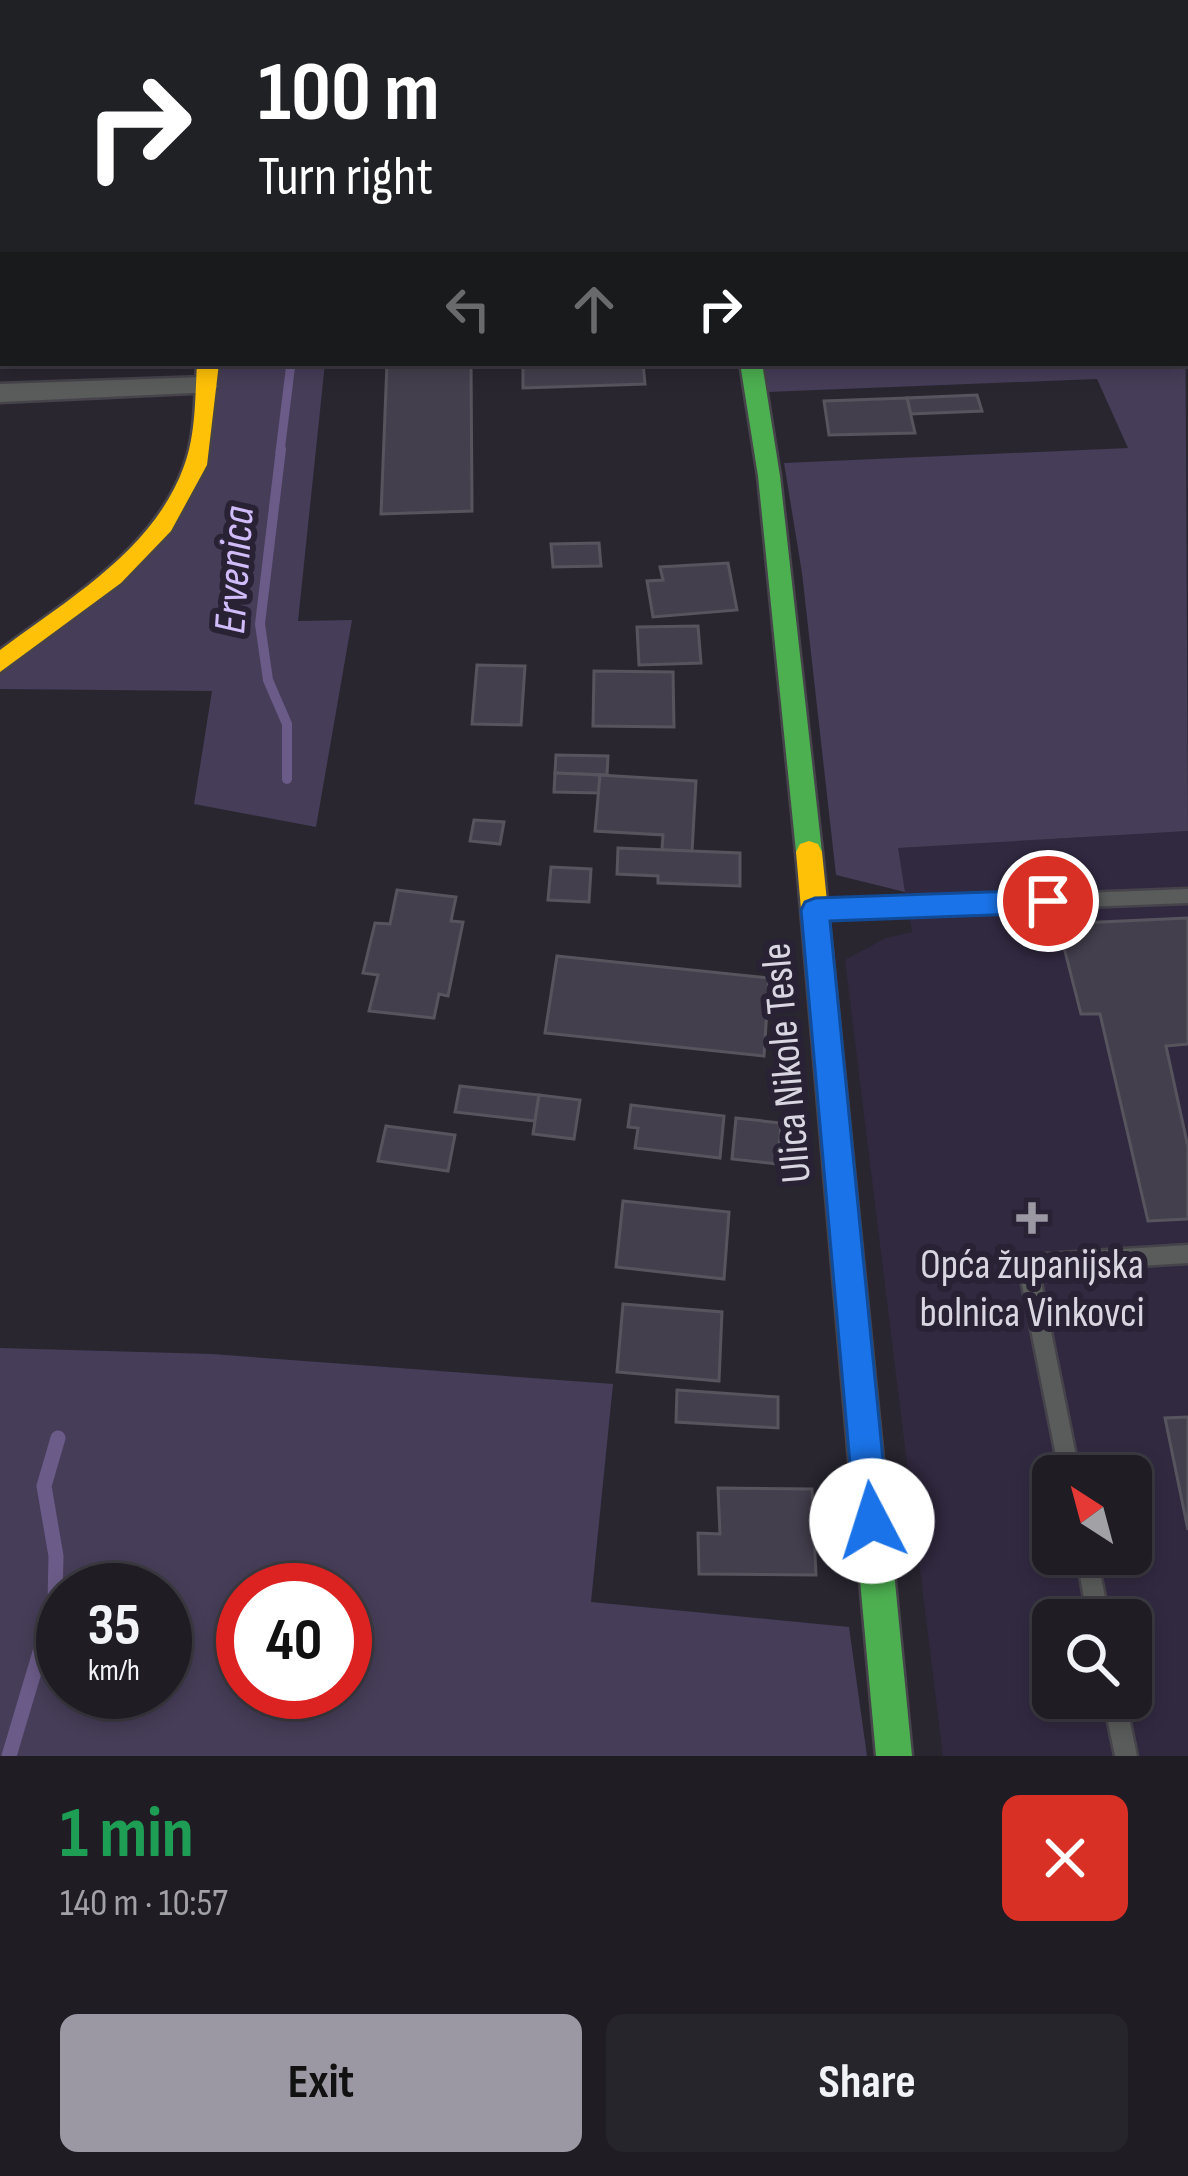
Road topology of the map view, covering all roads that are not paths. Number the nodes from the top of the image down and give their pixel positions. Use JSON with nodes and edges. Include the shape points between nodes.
{"nodes":[{"id":1,"x":751,"y":366,"type":"edge"},
{"id":2,"x":207,"y":374,"type":"edge"},
{"id":3,"x":0,"y":393,"type":"edge"},
{"id":4,"x":0,"y":663,"type":"edge"},
{"id":5,"x":1188,"y":896,"type":"edge"},
{"id":6,"x":815,"y":910,"type":"junction"},
{"id":7,"x":1188,"y":1255,"type":"edge"},
{"id":8,"x":1066,"y":1455,"type":"edge"},
{"id":9,"x":1118,"y":1719,"type":"edge"},
{"id":10,"x":894,"y":1756,"type":"edge"},
{"id":11,"x":1126,"y":1756,"type":"edge"}],
"edges":[{"from":1,"to":6,"type":"street","name":"Ulica Nikole Tesle"},
{"from":2,"to":3,"type":"street"},
{"from":2,"to":4,"type":"street","via":[[190,482],[165,522]]},
{"from":5,"to":6,"type":"lane"},
{"from":6,"to":10,"type":"street","name":"Ulica Nikole Tesle"},
{"from":7,"to":8,"type":"lane","via":[[1028,1264]]},
{"from":9,"to":11,"type":"lane"}]}
